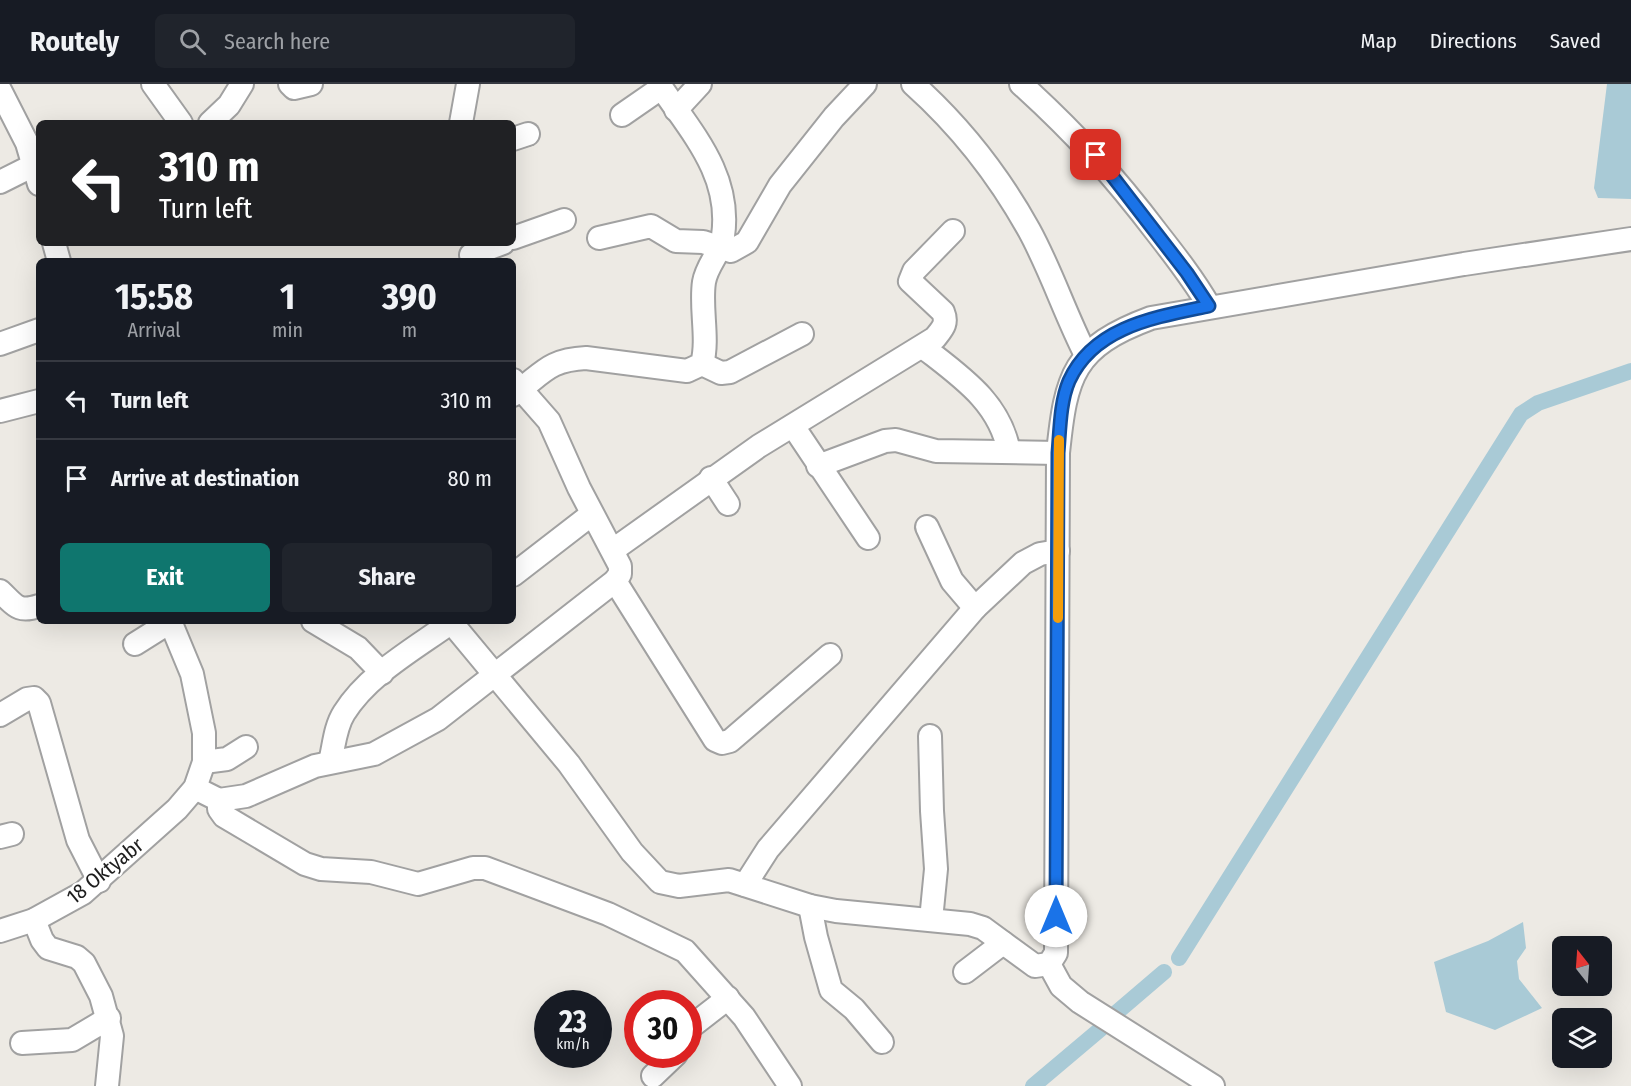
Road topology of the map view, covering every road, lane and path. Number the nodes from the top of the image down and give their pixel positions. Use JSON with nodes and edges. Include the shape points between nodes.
{"nodes":[{"id":1,"x":153,"y":84,"type":"edge"},
{"id":2,"x":242,"y":84,"type":"edge"},
{"id":3,"x":290,"y":84,"type":"edge"},
{"id":4,"x":311,"y":84,"type":"edge"},
{"id":5,"x":468,"y":84,"type":"edge"},
{"id":6,"x":700,"y":84,"type":"edge"},
{"id":7,"x":865,"y":84,"type":"edge"},
{"id":8,"x":913,"y":84,"type":"edge"},
{"id":9,"x":1021,"y":84,"type":"edge"},
{"id":10,"x":660,"y":86,"type":"edge"},
{"id":11,"x":0,"y":90,"type":"edge"},
{"id":12,"x":676,"y":110,"type":"junction"},
{"id":13,"x":622,"y":115,"type":"dead end"},
{"id":14,"x":179,"y":120,"type":"edge"},
{"id":15,"x":213,"y":120,"type":"edge"},
{"id":16,"x":462,"y":120,"type":"edge"},
{"id":17,"x":36,"y":172,"type":"edge"},
{"id":18,"x":36,"y":175,"type":"edge"},
{"id":19,"x":0,"y":182,"type":"edge"},
{"id":20,"x":564,"y":220,"type":"dead end"},
{"id":21,"x":953,"y":231,"type":"dead end"},
{"id":22,"x":516,"y":237,"type":"edge"},
{"id":23,"x":599,"y":238,"type":"dead end"},
{"id":24,"x":1631,"y":239,"type":"edge"},
{"id":25,"x":494,"y":246,"type":"edge"},
{"id":26,"x":719,"y":249,"type":"junction"},
{"id":27,"x":470,"y":253,"type":"edge"},
{"id":28,"x":1209,"y":306,"type":"junction"},
{"id":29,"x":36,"y":331,"type":"edge"},
{"id":30,"x":802,"y":334,"type":"dead end"},
{"id":31,"x":0,"y":344,"type":"edge"},
{"id":32,"x":923,"y":347,"type":"junction"},
{"id":33,"x":1086,"y":355,"type":"junction"},
{"id":34,"x":702,"y":364,"type":"junction"},
{"id":35,"x":516,"y":388,"type":"edge"},
{"id":36,"x":36,"y":402,"type":"edge"},
{"id":37,"x":0,"y":411,"type":"edge"},
{"id":38,"x":793,"y":426,"type":"junction"},
{"id":39,"x":1009,"y":452,"type":"junction"},
{"id":40,"x":1058,"y":453,"type":"junction"},
{"id":41,"x":818,"y":466,"type":"junction"},
{"id":42,"x":711,"y":478,"type":"junction"},
{"id":43,"x":728,"y":504,"type":"dead end"},
{"id":44,"x":592,"y":514,"type":"junction"},
{"id":45,"x":927,"y":527,"type":"dead end"},
{"id":46,"x":868,"y":538,"type":"dead end"},
{"id":47,"x":613,"y":550,"type":"junction"},
{"id":48,"x":1058,"y":551,"type":"junction"},
{"id":49,"x":516,"y":573,"type":"edge"},
{"id":50,"x":615,"y":581,"type":"junction"},
{"id":51,"x":0,"y":591,"type":"edge"},
{"id":52,"x":36,"y":607,"type":"edge"},
{"id":53,"x":975,"y":608,"type":"junction"},
{"id":54,"x":165,"y":624,"type":"edge"},
{"id":55,"x":171,"y":624,"type":"edge"},
{"id":56,"x":318,"y":624,"type":"edge"},
{"id":57,"x":449,"y":624,"type":"edge"},
{"id":58,"x":454,"y":624,"type":"edge"},
{"id":59,"x":135,"y":644,"type":"dead end"},
{"id":60,"x":830,"y":655,"type":"dead end"},
{"id":61,"x":382,"y":673,"type":"junction"},
{"id":62,"x":493,"y":675,"type":"junction"},
{"id":63,"x":0,"y":715,"type":"edge"},
{"id":64,"x":930,"y":736,"type":"dead end"},
{"id":65,"x":246,"y":747,"type":"dead end"},
{"id":66,"x":204,"y":762,"type":"junction"},
{"id":67,"x":330,"y":762,"type":"junction"},
{"id":68,"x":195,"y":788,"type":"junction"},
{"id":69,"x":219,"y":800,"type":"junction"},
{"id":70,"x":99,"y":880,"type":"junction"},
{"id":71,"x":745,"y":885,"type":"junction"},
{"id":72,"x":810,"y":906,"type":"junction"},
{"id":73,"x":34,"y":920,"type":"junction"},
{"id":74,"x":931,"y":920,"type":"junction"},
{"id":75,"x":0,"y":931,"type":"edge"},
{"id":76,"x":1003,"y":943,"type":"junction"},
{"id":77,"x":1049,"y":964,"type":"junction"},
{"id":78,"x":965,"y":972,"type":"dead end"},
{"id":79,"x":728,"y":998,"type":"junction"},
{"id":80,"x":109,"y":1018,"type":"junction"},
{"id":81,"x":702,"y":1018,"type":"edge"},
{"id":82,"x":882,"y":1042,"type":"dead end"},
{"id":83,"x":22,"y":1043,"type":"dead end"},
{"id":84,"x":661,"y":1068,"type":"edge"},
{"id":85,"x":653,"y":1076,"type":"dead end"},
{"id":86,"x":107,"y":1086,"type":"edge"},
{"id":87,"x":790,"y":1086,"type":"edge"},
{"id":88,"x":1213,"y":1086,"type":"edge"}],
"edges":[{"from":1,"to":14,"type":"street"},
{"from":2,"to":15,"type":"street"},
{"from":3,"to":4,"type":"street","via":[[294,88]]},
{"from":5,"to":16,"type":"street"},
{"from":6,"to":12,"type":"street"},
{"from":7,"to":26,"type":"street","via":[[780,185],[747,242],[731,252]]},
{"from":8,"to":33,"type":"street","via":[[969,141],[1006,191],[1030,232]]},
{"from":9,"to":28,"type":"street","via":[[1072,130],[1117,180]]},
{"from":10,"to":12,"type":"street"},
{"from":10,"to":13,"type":"street"},
{"from":11,"to":17,"type":"street","via":[[19,125]]},
{"from":12,"to":26,"type":"street","via":[[713,166],[724,212]]},
{"from":18,"to":19,"type":"street"},
{"from":20,"to":22,"type":"street"},
{"from":21,"to":32,"type":"street","via":[[914,271],[910,281],[946,319],[944,327]]},
{"from":23,"to":26,"type":"street","via":[[651,226],[670,239],[703,242]]},
{"from":24,"to":28,"type":"street"},
{"from":25,"to":27,"type":"street"},
{"from":26,"to":34,"type":"street","via":[[706,270]]},
{"from":28,"to":33,"type":"street","via":[[1129,326]]},
{"from":29,"to":31,"type":"street"},
{"from":30,"to":34,"type":"street","via":[[730,372],[721,373]]},
{"from":32,"to":38,"type":"street"},
{"from":32,"to":39,"type":"street","via":[[985,399],[1001,423]]},
{"from":33,"to":40,"type":"street","via":[[1069,382]]},
{"from":34,"to":35,"type":"street","via":[[687,371],[570,359],[556,362]]},
{"from":35,"to":44,"type":"street","via":[[549,421]]},
{"from":36,"to":37,"type":"street"},
{"from":38,"to":41,"type":"street"},
{"from":38,"to":42,"type":"street"},
{"from":39,"to":40,"type":"street"},
{"from":39,"to":41,"type":"street","via":[[936,451],[896,440]]},
{"from":40,"to":48,"type":"street"},
{"from":41,"to":46,"type":"street"},
{"from":42,"to":43,"type":"street"},
{"from":42,"to":47,"type":"street"},
{"from":44,"to":47,"type":"street"},
{"from":44,"to":49,"type":"street"},
{"from":45,"to":53,"type":"street","via":[[952,581]]},
{"from":47,"to":50,"type":"street","via":[[620,574]]},
{"from":48,"to":53,"type":"street","via":[[1023,563]]},
{"from":48,"to":77,"type":"street","via":[[1056,953]]},
{"from":50,"to":60,"type":"street","via":[[715,740],[722,743],[730,741]]},
{"from":50,"to":62,"type":"street"},
{"from":51,"to":52,"type":"street","via":[[18,608]]},
{"from":53,"to":71,"type":"street","via":[[768,849]]},
{"from":54,"to":59,"type":"street"},
{"from":55,"to":66,"type":"street","via":[[192,674],[204,733]]},
{"from":56,"to":61,"type":"street","via":[[358,648]]},
{"from":57,"to":61,"type":"street"},
{"from":58,"to":62,"type":"street"},
{"from":61,"to":67,"type":"street","via":[[344,714]]},
{"from":62,"to":67,"type":"street","via":[[409,737],[360,759]]},
{"from":62,"to":71,"type":"street","via":[[569,764],[632,852],[660,882],[678,886],[722,879]]},
{"from":63,"to":70,"type":"street","via":[[27,699],[34,698],[39,703],[78,840]]},
{"from":64,"to":74,"type":"street","via":[[936,869]]},
{"from":65,"to":66,"type":"street","via":[[227,759]]},
{"from":66,"to":68,"type":"street"},
{"from":67,"to":69,"type":"street","via":[[246,796]]},
{"from":68,"to":69,"type":"street"},
{"from":68,"to":70,"type":"street","name":"18 Oktyabr"},
{"from":69,"to":79,"type":"street","via":[[224,816],[305,864],[385,874],[418,884],[485,868],[598,910],[672,942]]},
{"from":70,"to":73,"type":"street","name":"18 Oktyabr"},
{"from":71,"to":72,"type":"street"},
{"from":72,"to":74,"type":"street"},
{"from":72,"to":82,"type":"street","via":[[831,990],[854,1009]]},
{"from":73,"to":75,"type":"street","name":"18 Oktyabr"},
{"from":73,"to":80,"type":"street","via":[[48,948],[84,963]]},
{"from":74,"to":76,"type":"street","via":[[983,928]]},
{"from":76,"to":77,"type":"street","via":[[1035,966]]},
{"from":76,"to":78,"type":"street"},
{"from":77,"to":88,"type":"street","via":[[1061,986],[1080,1002]]},
{"from":79,"to":81,"type":"street"},
{"from":79,"to":87,"type":"street"},
{"from":80,"to":83,"type":"street","via":[[72,1040]]},
{"from":80,"to":86,"type":"street","via":[[112,1056]]},
{"from":84,"to":85,"type":"street"}]}
